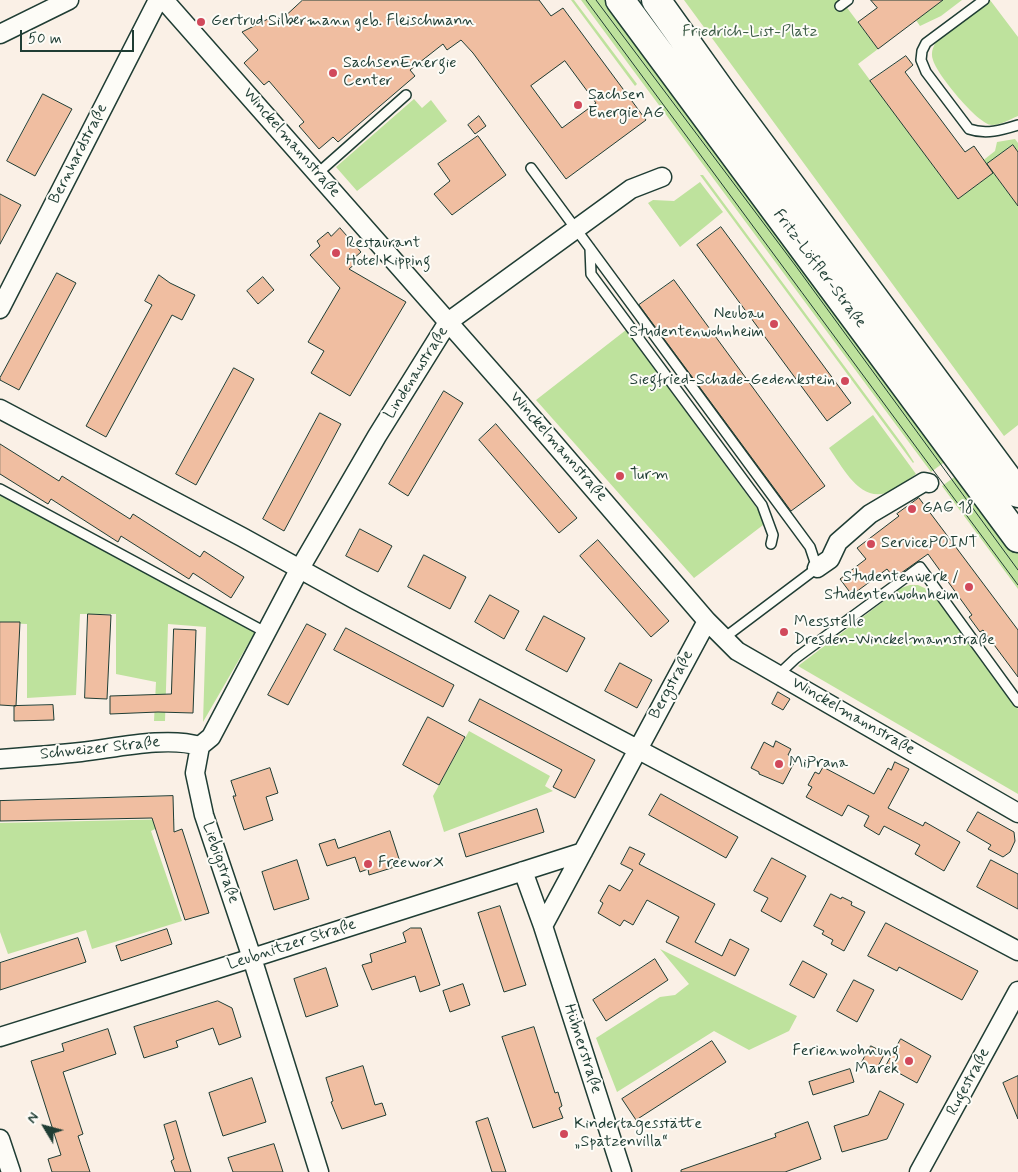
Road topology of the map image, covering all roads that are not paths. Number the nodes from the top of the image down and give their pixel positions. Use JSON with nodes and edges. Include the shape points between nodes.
{"nodes":[{"id":1,"x":69,"y":0,"type":"edge"},
{"id":2,"x":158,"y":0,"type":"edge"},
{"id":3,"x":164,"y":0,"type":"edge"},
{"id":4,"x":620,"y":0,"type":"edge"},
{"id":5,"x":656,"y":0,"type":"edge"},
{"id":6,"x":848,"y":0,"type":"edge"},
{"id":7,"x":984,"y":0,"type":"edge"},
{"id":8,"x":840,"y":6,"type":"dead end"},
{"id":9,"x":0,"y":34,"type":"edge"},
{"id":10,"x":406,"y":95,"type":"dead end"},
{"id":11,"x":1018,"y":125,"type":"edge"},
{"id":12,"x":531,"y":168,"type":"dead end"},
{"id":13,"x":318,"y":174,"type":"junction"},
{"id":14,"x":662,"y":178,"type":"dead end"},
{"id":15,"x":575,"y":228,"type":"junction"},
{"id":16,"x":590,"y":248,"type":"junction"},
{"id":17,"x":0,"y":309,"type":"edge"},
{"id":18,"x":448,"y":322,"type":"junction"},
{"id":19,"x":0,"y":409,"type":"edge"},
{"id":20,"x":929,"y":483,"type":"dead end"},
{"id":21,"x":0,"y":489,"type":"edge"},
{"id":22,"x":1018,"y":493,"type":"edge"},
{"id":23,"x":1018,"y":538,"type":"edge"},
{"id":24,"x":770,"y":544,"type":"dead end"},
{"id":25,"x":817,"y":568,"type":"junction"},
{"id":26,"x":299,"y":570,"type":"junction"},
{"id":27,"x":707,"y":621,"type":"junction"},
{"id":28,"x":267,"y":633,"type":"junction"},
{"id":29,"x":724,"y":638,"type":"junction"},
{"id":30,"x":779,"y":674,"type":"junction"},
{"id":31,"x":1018,"y":702,"type":"edge"},
{"id":32,"x":200,"y":746,"type":"junction"},
{"id":33,"x":638,"y":749,"type":"junction"},
{"id":34,"x":0,"y":759,"type":"edge"},
{"id":35,"x":1018,"y":812,"type":"edge"},
{"id":36,"x":583,"y":852,"type":"junction"},
{"id":37,"x":523,"y":872,"type":"junction"},
{"id":38,"x":542,"y":926,"type":"junction"},
{"id":39,"x":1018,"y":951,"type":"edge"},
{"id":40,"x":252,"y":958,"type":"junction"},
{"id":41,"x":1018,"y":991,"type":"edge"},
{"id":42,"x":0,"y":1037,"type":"edge"},
{"id":43,"x":0,"y":1139,"type":"edge"},
{"id":44,"x":11,"y":1172,"type":"edge"},
{"id":45,"x":320,"y":1172,"type":"edge"},
{"id":46,"x":622,"y":1172,"type":"edge"},
{"id":47,"x":917,"y":1172,"type":"edge"}],
"edges":[{"from":1,"to":9,"type":"street"},
{"from":2,"to":17,"type":"street","name":"Bernhardstraße"},
{"from":3,"to":13,"type":"street","name":"Winckelmannstraße"},
{"from":4,"to":23,"type":"main road","name":"Fritz-Löffler-Straße"},
{"from":5,"to":22,"type":"main road","name":"Fritz-Löffler-Straße"},
{"from":6,"to":8,"type":"lane"},
{"from":7,"to":11,"type":"lane","via":[[926,43],[921,60],[926,72],[969,129],[999,131]]},
{"from":10,"to":13,"type":"lane"},
{"from":12,"to":15,"type":"lane"},
{"from":13,"to":18,"type":"street","name":"Winckelmannstraße"},
{"from":14,"to":15,"type":"street","name":"Lindenaustraße","via":[[632,189]]},
{"from":15,"to":16,"type":"lane"},
{"from":15,"to":18,"type":"street","name":"Lindenaustraße"},
{"from":16,"to":24,"type":"lane","via":[[591,274],[762,505],[773,535]]},
{"from":16,"to":25,"type":"lane","via":[[810,547]]},
{"from":18,"to":26,"type":"street","name":"Lindenaustraße"},
{"from":18,"to":27,"type":"street","name":"Winckelmannstraße"},
{"from":19,"to":26,"type":"street"},
{"from":20,"to":25,"type":"street","via":[[924,482],[870,514],[838,542],[830,558]]},
{"from":21,"to":28,"type":"lane"},
{"from":25,"to":29,"type":"lane"},
{"from":26,"to":28,"type":"street"},
{"from":26,"to":33,"type":"street"},
{"from":27,"to":29,"type":"street","name":"Winckelmannstraße"},
{"from":27,"to":33,"type":"street","name":"Bergstraße"},
{"from":28,"to":32,"type":"street","via":[[211,737]]},
{"from":29,"to":30,"type":"street","name":"Winckelmannstraße","via":[[737,651]]},
{"from":30,"to":31,"type":"lane","via":[[920,567]]},
{"from":30,"to":35,"type":"street","name":"Winckelmannstraße"},
{"from":32,"to":34,"type":"street","name":"Schweizer Straße","via":[[167,742]]},
{"from":32,"to":40,"type":"street","name":"Liebigstraße","via":[[195,773],[204,815]]},
{"from":33,"to":36,"type":"street"},
{"from":33,"to":39,"type":"street"},
{"from":36,"to":37,"type":"street","name":"Leubnitzer Straße"},
{"from":36,"to":38,"type":"street"},
{"from":37,"to":38,"type":"street","name":"Hübnerstraße"},
{"from":37,"to":40,"type":"street","name":"Leubnitzer Straße"},
{"from":38,"to":46,"type":"street","name":"Hübnerstraße"},
{"from":40,"to":42,"type":"street","name":"Leubnitzer Straße"},
{"from":40,"to":45,"type":"street","name":"Liebigstraße"},
{"from":41,"to":47,"type":"street","name":"Rugestraße","via":[[950,1118]]},
{"from":43,"to":44,"type":"street"}]}
